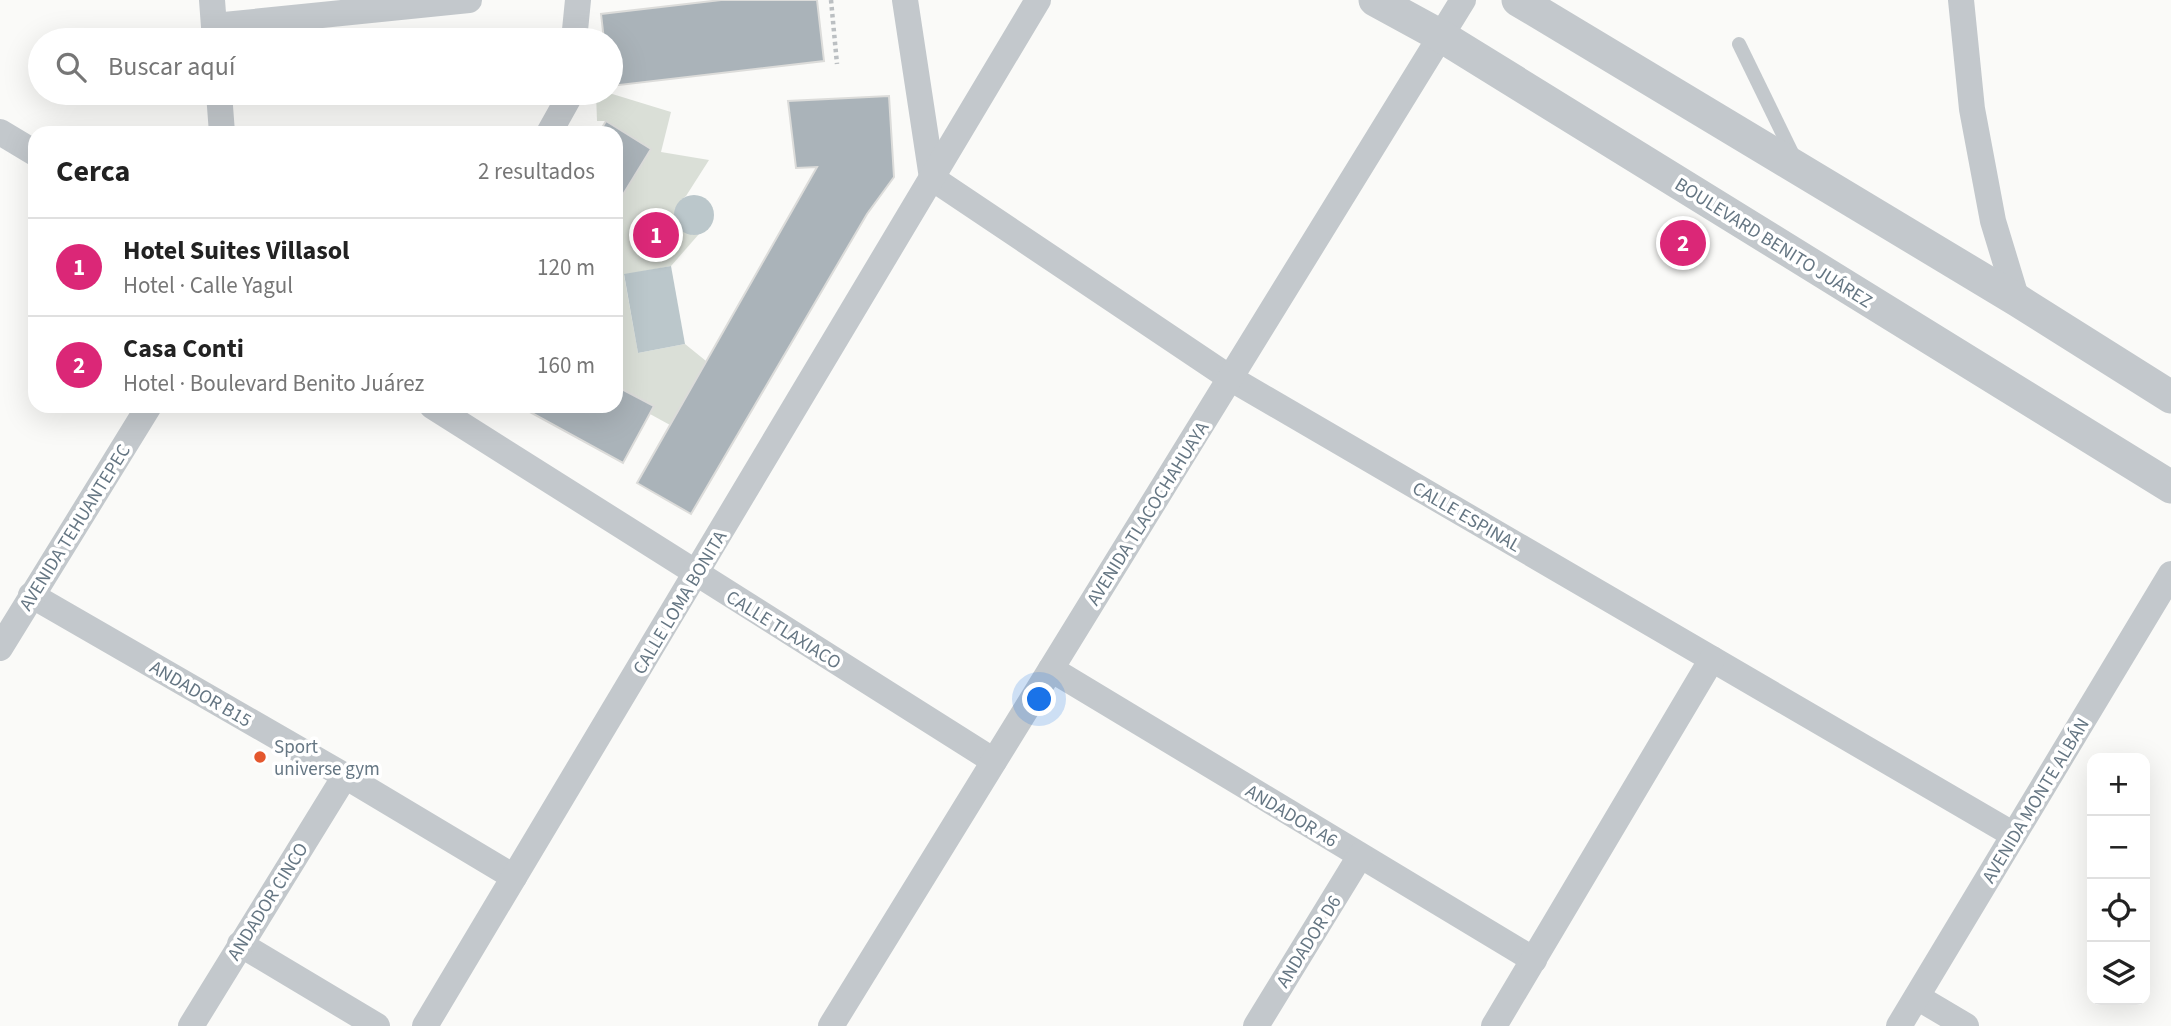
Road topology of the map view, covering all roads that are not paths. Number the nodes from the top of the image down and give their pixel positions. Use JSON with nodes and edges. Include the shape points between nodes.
{"nodes":[{"id":1,"x":212,"y":0,"type":"edge"},
{"id":2,"x":469,"y":0,"type":"edge"},
{"id":3,"x":578,"y":0,"type":"edge"},
{"id":4,"x":905,"y":0,"type":"edge"},
{"id":5,"x":1038,"y":0,"type":"edge"},
{"id":6,"x":1375,"y":0,"type":"edge"},
{"id":7,"x":1463,"y":0,"type":"edge"},
{"id":8,"x":1518,"y":0,"type":"edge"},
{"id":9,"x":1962,"y":0,"type":"edge"},
{"id":10,"x":215,"y":28,"type":"edge"},
{"id":11,"x":253,"y":28,"type":"edge"},
{"id":12,"x":575,"y":28,"type":"edge"},
{"id":13,"x":1441,"y":36,"type":"junction"},
{"id":14,"x":1740,"y":44,"type":"dead end"},
{"id":15,"x":220,"y":105,"type":"edge"},
{"id":16,"x":565,"y":105,"type":"edge"},
{"id":17,"x":221,"y":126,"type":"edge"},
{"id":18,"x":553,"y":126,"type":"edge"},
{"id":19,"x":0,"y":132,"type":"edge"},
{"id":20,"x":28,"y":149,"type":"edge"},
{"id":21,"x":1799,"y":168,"type":"junction"},
{"id":22,"x":932,"y":178,"type":"junction"},
{"id":23,"x":2017,"y":300,"type":"junction"},
{"id":24,"x":1230,"y":378,"type":"junction"},
{"id":25,"x":2171,"y":397,"type":"edge"},
{"id":26,"x":145,"y":413,"type":"edge"},
{"id":27,"x":443,"y":413,"type":"edge"},
{"id":28,"x":2171,"y":487,"type":"edge"},
{"id":29,"x":695,"y":574,"type":"junction"},
{"id":30,"x":2171,"y":574,"type":"edge"},
{"id":31,"x":31,"y":596,"type":"junction"},
{"id":32,"x":2,"y":641,"type":"edge"},
{"id":33,"x":1712,"y":659,"type":"junction"},
{"id":34,"x":1051,"y":668,"type":"junction"},
{"id":35,"x":994,"y":761,"type":"junction"},
{"id":36,"x":345,"y":776,"type":"junction"},
{"id":37,"x":2014,"y":835,"type":"junction"},
{"id":38,"x":1360,"y":856,"type":"junction"},
{"id":39,"x":514,"y":877,"type":"junction"},
{"id":40,"x":240,"y":944,"type":"junction"},
{"id":41,"x":1534,"y":960,"type":"junction"},
{"id":42,"x":1917,"y":997,"type":"junction"},
{"id":43,"x":1263,"y":1023,"type":"edge"},
{"id":44,"x":191,"y":1026,"type":"edge"},
{"id":45,"x":377,"y":1026,"type":"edge"},
{"id":46,"x":425,"y":1026,"type":"edge"},
{"id":47,"x":831,"y":1026,"type":"edge"},
{"id":48,"x":1494,"y":1026,"type":"edge"},
{"id":49,"x":1899,"y":1026,"type":"edge"},
{"id":50,"x":1966,"y":1026,"type":"edge"}],
"edges":[{"from":1,"to":10,"type":"street"},
{"from":2,"to":11,"type":"street"},
{"from":3,"to":12,"type":"street"},
{"from":4,"to":22,"type":"street"},
{"from":5,"to":22,"type":"street","name":"CALLE LOMA BONITA"},
{"from":6,"to":13,"type":"street","name":"BOULEVARD BENITO JUÁREZ"},
{"from":7,"to":13,"type":"street","name":"AVENIDA TLACOCHAHUAYA"},
{"from":8,"to":21,"type":"street"},
{"from":9,"to":23,"type":"street","via":[[1972,109],[1993,221]]},
{"from":13,"to":24,"type":"street","name":"AVENIDA TLACOCHAHUAYA"},
{"from":13,"to":28,"type":"street","name":"BOULEVARD BENITO JUÁREZ"},
{"from":14,"to":21,"type":"lane"},
{"from":15,"to":17,"type":"street"},
{"from":16,"to":18,"type":"street"},
{"from":19,"to":20,"type":"street"},
{"from":21,"to":23,"type":"street"},
{"from":22,"to":24,"type":"street","name":"CALLE ESPINAL"},
{"from":22,"to":29,"type":"street","name":"CALLE LOMA BONITA"},
{"from":23,"to":25,"type":"street"},
{"from":24,"to":33,"type":"street","name":"CALLE ESPINAL"},
{"from":24,"to":34,"type":"street","name":"AVENIDA TLACOCHAHUAYA"},
{"from":26,"to":31,"type":"street","name":"AVENIDA TEHUANTEPEC"},
{"from":27,"to":29,"type":"street","name":"CALLE TLAXIACO"},
{"from":29,"to":35,"type":"street","name":"CALLE TLAXIACO"},
{"from":29,"to":39,"type":"street","name":"CALLE LOMA BONITA"},
{"from":30,"to":37,"type":"street","name":"AVENIDA MONTE ALBÁN"},
{"from":31,"to":32,"type":"street","name":"AVENIDA TEHUANTEPEC"},
{"from":31,"to":36,"type":"street","name":"ANDADOR B15"},
{"from":33,"to":37,"type":"street","name":"CALLE ESPINAL"},
{"from":33,"to":41,"type":"street"},
{"from":34,"to":35,"type":"street","name":"AVENIDA TLACOCHAHUAYA"},
{"from":34,"to":38,"type":"street","name":"ANDADOR A6"},
{"from":35,"to":47,"type":"street","name":"AVENIDA TLACOCHAHUAYA"},
{"from":36,"to":39,"type":"street","name":"ANDADOR B15"},
{"from":36,"to":40,"type":"street","name":"ANDADOR CINCO"},
{"from":37,"to":42,"type":"street","name":"AVENIDA MONTE ALBÁN"},
{"from":38,"to":41,"type":"street","name":"ANDADOR A6"},
{"from":38,"to":43,"type":"street","name":"ANDADOR D6"},
{"from":39,"to":46,"type":"street","name":"CALLE LOMA BONITA"},
{"from":40,"to":44,"type":"street","name":"ANDADOR CINCO"},
{"from":40,"to":45,"type":"street"},
{"from":41,"to":48,"type":"street"},
{"from":42,"to":49,"type":"street","name":"AVENIDA MONTE ALBÁN"},
{"from":42,"to":50,"type":"street"}]}
